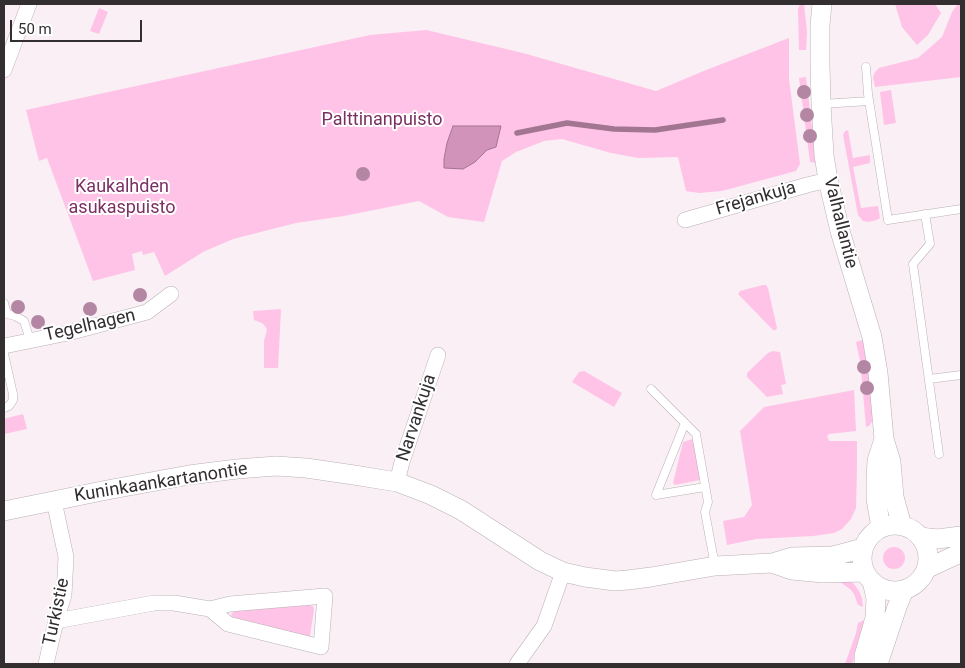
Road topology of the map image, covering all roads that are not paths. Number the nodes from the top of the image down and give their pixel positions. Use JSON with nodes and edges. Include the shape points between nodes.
{"nodes":[{"id":1,"x":29,"y":4,"type":"edge"},
{"id":2,"x":822,"y":4,"type":"edge"},
{"id":3,"x":866,"y":67,"type":"dead end"},
{"id":4,"x":4,"y":70,"type":"edge"},
{"id":5,"x":870,"y":101,"type":"junction"},
{"id":6,"x":821,"y":104,"type":"junction"},
{"id":7,"x":828,"y":180,"type":"junction"},
{"id":8,"x":961,"y":209,"type":"edge"},
{"id":9,"x":925,"y":214,"type":"junction"},
{"id":10,"x":685,"y":220,"type":"dead end"},
{"id":11,"x":171,"y":294,"type":"dead end"},
{"id":12,"x":4,"y":303,"type":"edge"},
{"id":13,"x":30,"y":340,"type":"junction"},
{"id":14,"x":4,"y":346,"type":"edge"},
{"id":15,"x":4,"y":354,"type":"edge"},
{"id":16,"x":438,"y":355,"type":"dead end"},
{"id":17,"x":961,"y":375,"type":"edge"},
{"id":18,"x":929,"y":379,"type":"junction"},
{"id":19,"x":650,"y":389,"type":"dead end"},
{"id":20,"x":4,"y":408,"type":"edge"},
{"id":21,"x":685,"y":423,"type":"junction"},
{"id":22,"x":884,"y":439,"type":"junction"},
{"id":23,"x":939,"y":454,"type":"dead end"},
{"id":24,"x":397,"y":482,"type":"junction"},
{"id":25,"x":705,"y":487,"type":"junction"},
{"id":26,"x":54,"y":501,"type":"junction"},
{"id":27,"x":4,"y":511,"type":"edge"},
{"id":28,"x":902,"y":526,"type":"junction"},
{"id":29,"x":881,"y":528,"type":"junction"},
{"id":30,"x":920,"y":536,"type":"junction"},
{"id":31,"x":961,"y":536,"type":"edge"},
{"id":32,"x":863,"y":548,"type":"junction"},
{"id":33,"x":961,"y":554,"type":"edge"},
{"id":34,"x":772,"y":563,"type":"junction"},
{"id":35,"x":715,"y":566,"type":"junction"},
{"id":36,"x":926,"y":569,"type":"junction"},
{"id":37,"x":562,"y":572,"type":"junction"},
{"id":38,"x":868,"y":577,"type":"junction"},
{"id":39,"x":904,"y":590,"type":"junction"},
{"id":40,"x":210,"y":609,"type":"junction"},
{"id":41,"x":56,"y":620,"type":"junction"},
{"id":42,"x":46,"y":664,"type":"edge"},
{"id":43,"x":517,"y":664,"type":"edge"},
{"id":44,"x":864,"y":664,"type":"edge"},
{"id":45,"x":878,"y":664,"type":"edge"}],
"edges":[{"from":1,"to":4,"type":"street"},
{"from":2,"to":6,"type":"street","name":"Valhallantie"},
{"from":3,"to":5,"type":"lane"},
{"from":5,"to":6,"type":"lane"},
{"from":5,"to":9,"type":"lane","via":[[888,220]]},
{"from":6,"to":7,"type":"street","name":"Valhallantie"},
{"from":7,"to":10,"type":"street","name":"Frejankuja"},
{"from":7,"to":22,"type":"street","name":"Valhallantie","via":[[872,337]]},
{"from":8,"to":9,"type":"lane"},
{"from":9,"to":18,"type":"lane","via":[[930,244],[913,264]]},
{"from":11,"to":13,"type":"street","name":"Tegelhagen","via":[[147,312]]},
{"from":12,"to":13,"type":"lane","via":[[6,314],[24,321]]},
{"from":13,"to":14,"type":"street","name":"Tegelhagen"},
{"from":15,"to":20,"type":"lane","via":[[13,394],[13,400]]},
{"from":16,"to":24,"type":"street","name":"Narvankuja"},
{"from":17,"to":18,"type":"lane"},
{"from":18,"to":23,"type":"lane"},
{"from":19,"to":21,"type":"lane"},
{"from":21,"to":25,"type":"lane","via":[[696,434]]},
{"from":21,"to":25,"type":"lane","via":[[656,495]]},
{"from":22,"to":28,"type":"street","name":"Valhallantie"},
{"from":22,"to":29,"type":"street","name":"Valhallantie","via":[[877,461],[876,479]]},
{"from":24,"to":26,"type":"street","name":"Kuninkaankartanontie","via":[[276,466],[237,468],[188,474]]},
{"from":24,"to":37,"type":"street","name":"Kuninkaankartanontie","via":[[461,510]]},
{"from":25,"to":35,"type":"lane"},
{"from":26,"to":27,"type":"street","name":"Kuninkaankartanontie"},
{"from":26,"to":41,"type":"street","name":"Turkistie","via":[[66,557],[64,595]]},
{"from":28,"to":29,"type":"street"},
{"from":28,"to":30,"type":"street"},
{"from":29,"to":32,"type":"street","via":[[870,536]]},
{"from":30,"to":31,"type":"street","via":[[937,539]]},
{"from":30,"to":36,"type":"street","via":[[927,552]]},
{"from":32,"to":34,"type":"street","name":"Kuninkaankartanontie","via":[[832,556],[792,557]]},
{"from":32,"to":38,"type":"street","via":[[862,560]]},
{"from":33,"to":36,"type":"street"},
{"from":34,"to":35,"type":"street","name":"Kuninkaankartanontie"},
{"from":34,"to":38,"type":"street","name":"Kuninkaankartanontie","via":[[792,570]]},
{"from":35,"to":37,"type":"street","name":"Kuninkaankartanontie","via":[[615,581]]},
{"from":36,"to":39,"type":"street","via":[[917,582]]},
{"from":37,"to":43,"type":"street","via":[[544,626]]},
{"from":38,"to":39,"type":"street","via":[[878,587]]},
{"from":38,"to":44,"type":"street","via":[[876,598],[875,618]]},
{"from":39,"to":45,"type":"street"},
{"from":40,"to":40,"type":"street","via":[[230,604],[325,596],[320,647],[228,624]]},
{"from":40,"to":41,"type":"street","via":[[154,603]]},
{"from":41,"to":42,"type":"street","name":"Turkistie"}]}
